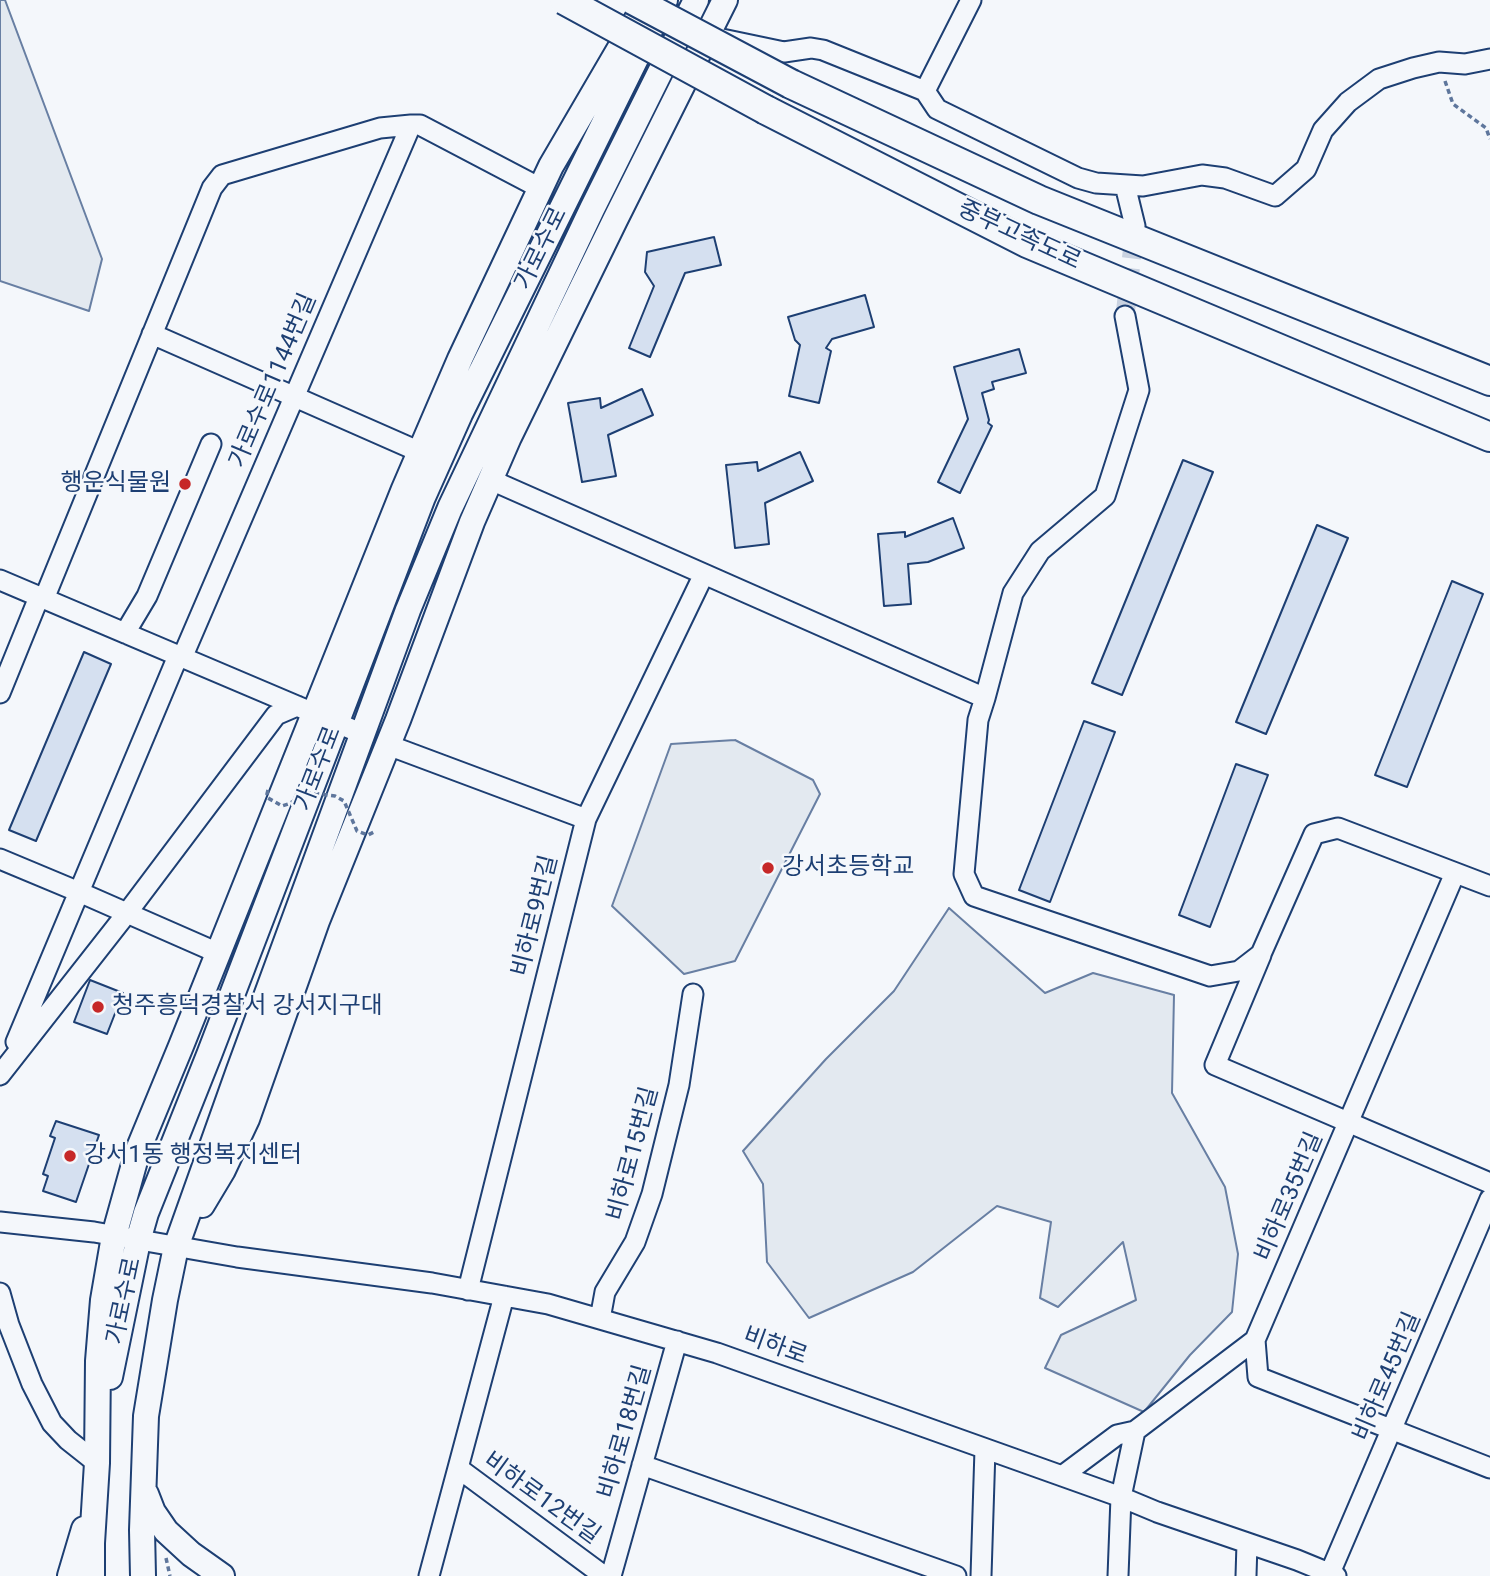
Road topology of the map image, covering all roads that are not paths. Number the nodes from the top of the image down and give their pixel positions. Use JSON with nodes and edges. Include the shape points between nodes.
{"nodes":[{"id":1,"x":564,"y":0,"type":"edge"},
{"id":2,"x":633,"y":0,"type":"edge"},
{"id":3,"x":648,"y":0,"type":"edge"},
{"id":4,"x":665,"y":0,"type":"edge"},
{"id":5,"x":696,"y":0,"type":"edge"},
{"id":6,"x":725,"y":0,"type":"edge"},
{"id":7,"x":971,"y":0,"type":"edge"},
{"id":8,"x":707,"y":35,"type":"junction"},
{"id":9,"x":1490,"y":59,"type":"edge"},
{"id":10,"x":925,"y":91,"type":"junction"},
{"id":11,"x":411,"y":125,"type":"junction"},
{"id":12,"x":1125,"y":186,"type":"junction"},
{"id":13,"x":540,"y":188,"type":"junction"},
{"id":14,"x":1135,"y":226,"type":"tunnel mouth"},
{"id":15,"x":1125,"y":316,"type":"tunnel mouth"},
{"id":16,"x":152,"y":334,"type":"junction"},
{"id":17,"x":1490,"y":381,"type":"edge"},
{"id":18,"x":294,"y":396,"type":"junction"},
{"id":19,"x":1490,"y":437,"type":"edge"},
{"id":20,"x":211,"y":444,"type":"dead end"},
{"id":21,"x":420,"y":452,"type":"junction"},
{"id":22,"x":491,"y":480,"type":"junction"},
{"id":23,"x":704,"y":574,"type":"junction"},
{"id":24,"x":0,"y":580,"type":"edge"},
{"id":25,"x":41,"y":598,"type":"junction"},
{"id":26,"x":125,"y":633,"type":"junction"},
{"id":27,"x":180,"y":657,"type":"junction"},
{"id":28,"x":0,"y":693,"type":"edge"},
{"id":29,"x":985,"y":698,"type":"junction"},
{"id":30,"x":316,"y":714,"type":"junction"},
{"id":31,"x":363,"y":734,"type":"junction"},
{"id":32,"x":388,"y":745,"type":"junction"},
{"id":33,"x":586,"y":818,"type":"junction"},
{"id":34,"x":0,"y":859,"type":"edge"},
{"id":35,"x":1455,"y":873,"type":"junction"},
{"id":36,"x":1490,"y":886,"type":"edge"},
{"id":37,"x":79,"y":891,"type":"junction"},
{"id":38,"x":127,"y":913,"type":"junction"},
{"id":39,"x":218,"y":953,"type":"junction"},
{"id":40,"x":1261,"y":954,"type":"junction"},
{"id":41,"x":692,"y":994,"type":"dead end"},
{"id":42,"x":3,"y":1071,"type":"edge"},
{"id":43,"x":1348,"y":1122,"type":"junction"},
{"id":44,"x":1490,"y":1183,"type":"edge"},
{"id":45,"x":1490,"y":1199,"type":"edge"},
{"id":46,"x":0,"y":1222,"type":"edge"},
{"id":47,"x":114,"y":1236,"type":"junction"},
{"id":48,"x":138,"y":1241,"type":"junction"},
{"id":49,"x":176,"y":1247,"type":"junction"},
{"id":50,"x":468,"y":1290,"type":"junction"},
{"id":51,"x":0,"y":1293,"type":"edge"},
{"id":52,"x":504,"y":1296,"type":"junction"},
{"id":53,"x":600,"y":1318,"type":"junction"},
{"id":54,"x":1255,"y":1340,"type":"junction"},
{"id":55,"x":677,"y":1341,"type":"junction"},
{"id":56,"x":112,"y":1366,"type":"junction"},
{"id":57,"x":153,"y":1371,"type":"junction"},
{"id":58,"x":1392,"y":1429,"type":"junction"},
{"id":59,"x":1135,"y":1431,"type":"junction"},
{"id":60,"x":985,"y":1448,"type":"junction"},
{"id":61,"x":97,"y":1463,"type":"junction"},
{"id":62,"x":642,"y":1465,"type":"junction"},
{"id":63,"x":458,"y":1468,"type":"junction"},
{"id":64,"x":1490,"y":1468,"type":"edge"},
{"id":65,"x":1062,"y":1476,"type":"junction"},
{"id":66,"x":144,"y":1480,"type":"junction"},
{"id":67,"x":1121,"y":1497,"type":"junction"},
{"id":68,"x":142,"y":1530,"type":"junction"},
{"id":69,"x":1247,"y":1543,"type":"junction"},
{"id":70,"x":1333,"y":1575,"type":"edge"},
{"id":71,"x":69,"y":1576,"type":"edge"},
{"id":72,"x":92,"y":1576,"type":"edge"},
{"id":73,"x":103,"y":1576,"type":"edge"},
{"id":74,"x":143,"y":1576,"type":"edge"},
{"id":75,"x":152,"y":1576,"type":"edge"},
{"id":76,"x":222,"y":1576,"type":"edge"},
{"id":77,"x":429,"y":1576,"type":"edge"},
{"id":78,"x":604,"y":1576,"type":"edge"},
{"id":79,"x":611,"y":1576,"type":"edge"},
{"id":80,"x":956,"y":1576,"type":"edge"},
{"id":81,"x":981,"y":1576,"type":"edge"},
{"id":82,"x":1118,"y":1576,"type":"edge"},
{"id":83,"x":1246,"y":1576,"type":"edge"}],
"edges":[{"from":1,"to":19,"type":"highway","name":"중부고속도로","bridge":true,"via":[[766,110],[1027,243]]},
{"from":2,"to":17,"type":"highway","name":"중부고속도로","bridge":true,"via":[[792,85],[1039,200]]},
{"from":3,"to":13,"type":"main road"},
{"from":4,"to":30,"type":"main road","name":"가로수로"},
{"from":5,"to":31,"type":"main road","name":"가로수로","via":[[450,508]]},
{"from":6,"to":8,"type":"main road","name":"가로수로"},
{"from":7,"to":10,"type":"street"},
{"from":8,"to":10,"type":"street","via":[[784,52],[823,50]]},
{"from":8,"to":22,"type":"main road","name":"가로수로"},
{"from":9,"to":12,"type":"street","via":[[1465,64],[1438,62],[1379,79],[1348,102],[1323,130],[1306,169],[1275,196],[1202,175]]},
{"from":10,"to":12,"type":"street","via":[[937,109],[1078,178]]},
{"from":11,"to":13,"type":"street","via":[[420,125]]},
{"from":11,"to":16,"type":"street","via":[[380,128],[222,175],[212,188]]},
{"from":11,"to":18,"type":"street","name":"가로수로1144번길"},
{"from":12,"to":14,"type":"street"},
{"from":13,"to":21,"type":"main road"},
{"from":15,"to":29,"type":"street","via":[[1139,390],[1105,496],[1040,551],[1013,593]]},
{"from":16,"to":18,"type":"street"},
{"from":16,"to":25,"type":"street"},
{"from":18,"to":21,"type":"street"},
{"from":18,"to":27,"type":"street","name":"가로수로1144번길"},
{"from":20,"to":26,"type":"street","via":[[147,596]]},
{"from":21,"to":30,"type":"main road"},
{"from":22,"to":23,"type":"street"},
{"from":22,"to":32,"type":"main road","name":"가로수로"},
{"from":23,"to":29,"type":"street"},
{"from":23,"to":33,"type":"street","name":"비하로9번길"},
{"from":24,"to":25,"type":"street"},
{"from":25,"to":26,"type":"street"},
{"from":25,"to":28,"type":"street"},
{"from":26,"to":27,"type":"street"},
{"from":27,"to":30,"type":"street"},
{"from":27,"to":37,"type":"street","name":"가로수로1144번길"},
{"from":29,"to":40,"type":"street","via":[[978,720],[964,874],[974,896],[1210,976],[1239,971]]},
{"from":30,"to":31,"type":"street"},
{"from":30,"to":38,"type":"street","via":[[276,715]]},
{"from":30,"to":39,"type":"main road"},
{"from":30,"to":48,"type":"main road","name":"가로수로","via":[[209,1055]]},
{"from":31,"to":49,"type":"main road","name":"가로수로"},
{"from":32,"to":33,"type":"street"},
{"from":32,"to":49,"type":"main road","name":"가로수로","via":[[317,921],[247,1119],[223,1170]]},
{"from":33,"to":50,"type":"street","name":"비하로9번길"},
{"from":34,"to":37,"type":"street"},
{"from":35,"to":36,"type":"street"},
{"from":35,"to":40,"type":"street","via":[[1338,828],[1314,834]]},
{"from":35,"to":43,"type":"street","name":"비하로35번길"},
{"from":37,"to":38,"type":"street"},
{"from":37,"to":42,"type":"street","name":"가로수로1144번길"},
{"from":38,"to":39,"type":"street"},
{"from":38,"to":42,"type":"street"},
{"from":39,"to":47,"type":"main road","via":[[138,1150]]},
{"from":40,"to":43,"type":"street","via":[[1215,1065]]},
{"from":41,"to":53,"type":"street","name":"비하로15번길","via":[[679,1085],[652,1194],[635,1242],[605,1292]]},
{"from":43,"to":44,"type":"street"},
{"from":43,"to":54,"type":"street","name":"비하로35번길"},
{"from":45,"to":58,"type":"street","name":"비하로45번길"},
{"from":46,"to":47,"type":"street","name":"비하로"},
{"from":47,"to":48,"type":"street","name":"비하로"},
{"from":47,"to":61,"type":"main road","via":[[98,1361]]},
{"from":48,"to":49,"type":"street","name":"비하로"},
{"from":48,"to":56,"type":"main road","name":"가로수로"},
{"from":49,"to":50,"type":"street","name":"비하로"},
{"from":49,"to":57,"type":"main road","name":"가로수로"},
{"from":50,"to":52,"type":"street","name":"비하로"},
{"from":51,"to":61,"type":"street","via":[[32,1384],[52,1423]]},
{"from":52,"to":53,"type":"street","name":"비하로"},
{"from":52,"to":63,"type":"street","name":"비하로12번길"},
{"from":53,"to":55,"type":"street","name":"비하로"},
{"from":54,"to":58,"type":"street","via":[[1258,1377]]},
{"from":54,"to":59,"type":"street","name":"비하로35번길"},
{"from":55,"to":60,"type":"street","name":"비하로"},
{"from":55,"to":62,"type":"street","name":"비하로18번길"},
{"from":56,"to":57,"type":"main road","via":[[129,1359]]},
{"from":56,"to":61,"type":"main road","name":"가로수로"},
{"from":57,"to":66,"type":"main road","name":"가로수로"},
{"from":58,"to":64,"type":"street"},
{"from":58,"to":70,"type":"street","name":"비하로45번길"},
{"from":59,"to":65,"type":"street","name":"비하로35번길","via":[[1117,1435]]},
{"from":59,"to":67,"type":"street"},
{"from":60,"to":65,"type":"street","name":"비하로"},
{"from":60,"to":81,"type":"street"},
{"from":61,"to":71,"type":"main road"},
{"from":61,"to":72,"type":"main road"},
{"from":61,"to":73,"type":"main road","name":"가로수로"},
{"from":62,"to":79,"type":"street","name":"비하로18번길"},
{"from":62,"to":80,"type":"street"},
{"from":63,"to":77,"type":"street"},
{"from":63,"to":78,"type":"street","name":"비하로12번길"},
{"from":65,"to":67,"type":"street","name":"비하로"},
{"from":66,"to":68,"type":"main road","name":"가로수로"},
{"from":66,"to":76,"type":"main road","via":[[150,1506],[166,1531]]},
{"from":67,"to":69,"type":"street","name":"비하로"},
{"from":67,"to":82,"type":"street"},
{"from":68,"to":74,"type":"main road","name":"가로수로"},
{"from":68,"to":75,"type":"main road"},
{"from":69,"to":70,"type":"street","name":"비하로"},
{"from":69,"to":83,"type":"street"}]}
